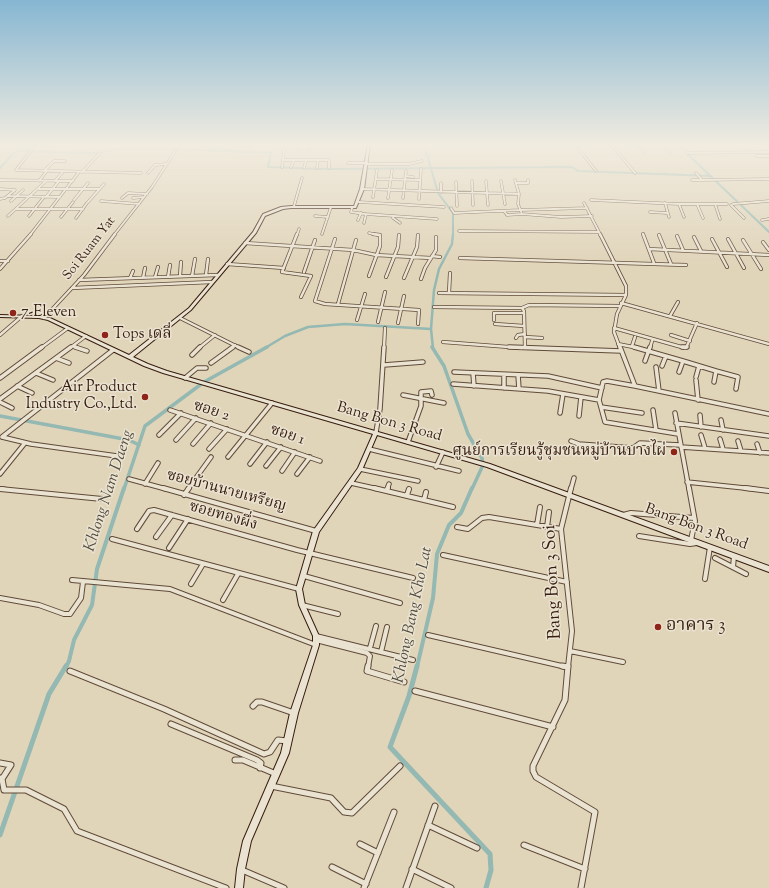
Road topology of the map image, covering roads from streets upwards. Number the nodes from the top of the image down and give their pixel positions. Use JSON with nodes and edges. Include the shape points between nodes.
{"nodes":[{"id":1,"x":42,"y":185,"type":"edge"},
{"id":2,"x":56,"y":185,"type":"edge"},
{"id":3,"x":70,"y":185,"type":"edge"},
{"id":4,"x":86,"y":185,"type":"edge"},
{"id":5,"x":103,"y":185,"type":"edge"},
{"id":6,"x":152,"y":185,"type":"edge"},
{"id":7,"x":300,"y":185,"type":"edge"},
{"id":8,"x":363,"y":185,"type":"edge"},
{"id":9,"x":375,"y":185,"type":"edge"},
{"id":10,"x":390,"y":185,"type":"edge"},
{"id":11,"x":405,"y":185,"type":"edge"},
{"id":12,"x":420,"y":185,"type":"edge"},
{"id":13,"x":441,"y":185,"type":"edge"},
{"id":14,"x":456,"y":185,"type":"edge"},
{"id":15,"x":472,"y":185,"type":"edge"},
{"id":16,"x":486,"y":185,"type":"edge"},
{"id":17,"x":502,"y":185,"type":"edge"},
{"id":18,"x":517,"y":185,"type":"edge"},
{"id":19,"x":0,"y":189,"type":"edge"},
{"id":20,"x":39,"y":189,"type":"junction"},
{"id":21,"x":53,"y":189,"type":"junction"},
{"id":22,"x":68,"y":189,"type":"junction"},
{"id":23,"x":84,"y":189,"type":"junction"},
{"id":24,"x":99,"y":189,"type":"junction"},
{"id":25,"x":362,"y":189,"type":"junction"},
{"id":26,"x":23,"y":190,"type":"dead end"},
{"id":27,"x":374,"y":190,"type":"junction"},
{"id":28,"x":389,"y":190,"type":"junction"},
{"id":29,"x":405,"y":190,"type":"junction"},
{"id":30,"x":420,"y":191,"type":"junction"},
{"id":31,"x":440,"y":192,"type":"junction"},
{"id":32,"x":456,"y":192,"type":"junction"},
{"id":33,"x":472,"y":192,"type":"junction"},
{"id":34,"x":487,"y":193,"type":"junction"},
{"id":35,"x":503,"y":193,"type":"junction"},
{"id":36,"x":147,"y":194,"type":"junction"},
{"id":37,"x":519,"y":194,"type":"junction"},
{"id":38,"x":8,"y":196,"type":"junction"},
{"id":39,"x":16,"y":197,"type":"junction"},
{"id":40,"x":30,"y":197,"type":"junction"},
{"id":41,"x":45,"y":197,"type":"junction"},
{"id":42,"x":60,"y":197,"type":"junction"},
{"id":43,"x":373,"y":197,"type":"dead end"},
{"id":44,"x":122,"y":198,"type":"dead end"},
{"id":45,"x":133,"y":198,"type":"dead end"},
{"id":46,"x":144,"y":198,"type":"junction"},
{"id":47,"x":388,"y":198,"type":"dead end"},
{"id":48,"x":403,"y":198,"type":"dead end"},
{"id":49,"x":0,"y":199,"type":"edge"},
{"id":50,"x":419,"y":199,"type":"dead end"},
{"id":51,"x":591,"y":200,"type":"dead end"},
{"id":52,"x":11,"y":201,"type":"dead end"},
{"id":53,"x":101,"y":201,"type":"dead end"},
{"id":54,"x":769,"y":201,"type":"edge"},
{"id":55,"x":358,"y":202,"type":"junction"},
{"id":56,"x":584,"y":203,"type":"dead end"},
{"id":57,"x":665,"y":203,"type":"junction"},
{"id":58,"x":139,"y":204,"type":"junction"},
{"id":59,"x":505,"y":204,"type":"dead end"},
{"id":60,"x":679,"y":204,"type":"junction"},
{"id":61,"x":697,"y":204,"type":"junction"},
{"id":62,"x":715,"y":204,"type":"junction"},
{"id":63,"x":732,"y":204,"type":"junction"},
{"id":64,"x":473,"y":205,"type":"dead end"},
{"id":65,"x":488,"y":205,"type":"dead end"},
{"id":66,"x":294,"y":206,"type":"junction"},
{"id":67,"x":457,"y":206,"type":"dead end"},
{"id":68,"x":331,"y":207,"type":"junction"},
{"id":69,"x":444,"y":207,"type":"dead end"},
{"id":70,"x":352,"y":208,"type":"junction"},
{"id":71,"x":451,"y":208,"type":"dead end"},
{"id":72,"x":588,"y":208,"type":"junction"},
{"id":73,"x":16,"y":209,"type":"junction"},
{"id":74,"x":35,"y":209,"type":"junction"},
{"id":75,"x":51,"y":209,"type":"junction"},
{"id":76,"x":67,"y":209,"type":"junction"},
{"id":77,"x":83,"y":209,"type":"junction"},
{"id":78,"x":504,"y":210,"type":"junction"},
{"id":79,"x":520,"y":210,"type":"junction"},
{"id":80,"x":650,"y":212,"type":"dead end"},
{"id":81,"x":667,"y":212,"type":"junction"},
{"id":82,"x":361,"y":213,"type":"junction"},
{"id":83,"x":366,"y":214,"type":"junction"},
{"id":84,"x":522,"y":214,"type":"junction"},
{"id":85,"x":8,"y":216,"type":"dead end"},
{"id":86,"x":29,"y":216,"type":"dead end"},
{"id":87,"x":315,"y":216,"type":"dead end"},
{"id":88,"x":393,"y":216,"type":"junction"},
{"id":89,"x":592,"y":216,"type":"junction"},
{"id":90,"x":61,"y":217,"type":"dead end"},
{"id":91,"x":328,"y":217,"type":"junction"},
{"id":92,"x":669,"y":217,"type":"dead end"},
{"id":93,"x":684,"y":217,"type":"dead end"},
{"id":94,"x":76,"y":218,"type":"dead end"},
{"id":95,"x":703,"y":218,"type":"dead end"},
{"id":96,"x":744,"y":218,"type":"dead end"},
{"id":97,"x":437,"y":219,"type":"dead end"},
{"id":98,"x":720,"y":219,"type":"dead end"},
{"id":99,"x":358,"y":220,"type":"dead end"},
{"id":100,"x":762,"y":220,"type":"dead end"},
{"id":101,"x":769,"y":220,"type":"edge"},
{"id":102,"x":364,"y":223,"type":"dead end"},
{"id":103,"x":400,"y":223,"type":"dead end"},
{"id":104,"x":299,"y":229,"type":"dead end"},
{"id":105,"x":460,"y":231,"type":"dead end"},
{"id":106,"x":599,"y":232,"type":"junction"},
{"id":107,"x":369,"y":233,"type":"dead end"},
{"id":108,"x":322,"y":234,"type":"dead end"},
{"id":109,"x":643,"y":234,"type":"dead end"},
{"id":110,"x":399,"y":235,"type":"dead end"},
{"id":111,"x":418,"y":235,"type":"dead end"},
{"id":112,"x":659,"y":235,"type":"dead end"},
{"id":113,"x":677,"y":236,"type":"dead end"},
{"id":114,"x":436,"y":237,"type":"dead end"},
{"id":115,"x":694,"y":237,"type":"dead end"},
{"id":116,"x":712,"y":238,"type":"dead end"},
{"id":117,"x":335,"y":239,"type":"dead end"},
{"id":118,"x":728,"y":239,"type":"dead end"},
{"id":119,"x":315,"y":240,"type":"dead end"},
{"id":120,"x":356,"y":240,"type":"dead end"},
{"id":121,"x":743,"y":240,"type":"dead end"},
{"id":122,"x":763,"y":242,"type":"dead end"},
{"id":123,"x":245,"y":243,"type":"junction"},
{"id":124,"x":293,"y":247,"type":"junction"},
{"id":125,"x":312,"y":248,"type":"junction"},
{"id":126,"x":331,"y":249,"type":"junction"},
{"id":127,"x":649,"y":249,"type":"junction"},
{"id":128,"x":665,"y":249,"type":"junction"},
{"id":129,"x":353,"y":250,"type":"junction"},
{"id":130,"x":683,"y":250,"type":"junction"},
{"id":131,"x":701,"y":251,"type":"junction"},
{"id":132,"x":719,"y":252,"type":"junction"},
{"id":133,"x":735,"y":253,"type":"junction"},
{"id":134,"x":752,"y":254,"type":"junction"},
{"id":135,"x":769,"y":254,"type":"edge"},
{"id":136,"x":376,"y":255,"type":"junction"},
{"id":137,"x":395,"y":256,"type":"junction"},
{"id":138,"x":413,"y":257,"type":"junction"},
{"id":139,"x":432,"y":257,"type":"junction"},
{"id":140,"x":440,"y":257,"type":"dead end"},
{"id":141,"x":460,"y":258,"type":"dead end"},
{"id":142,"x":195,"y":259,"type":"dead end"},
{"id":143,"x":208,"y":259,"type":"dead end"},
{"id":144,"x":0,"y":261,"type":"edge"},
{"id":145,"x":8,"y":261,"type":"junction"},
{"id":146,"x":181,"y":262,"type":"dead end"},
{"id":147,"x":614,"y":262,"type":"junction"},
{"id":148,"x":654,"y":263,"type":"dead end"},
{"id":149,"x":227,"y":264,"type":"junction"},
{"id":150,"x":671,"y":264,"type":"dead end"},
{"id":151,"x":170,"y":265,"type":"dead end"},
{"id":152,"x":686,"y":266,"type":"dead end"},
{"id":153,"x":158,"y":267,"type":"dead end"},
{"id":154,"x":727,"y":267,"type":"dead end"},
{"id":155,"x":145,"y":268,"type":"dead end"},
{"id":156,"x":284,"y":268,"type":"junction"},
{"id":157,"x":744,"y":268,"type":"dead end"},
{"id":158,"x":0,"y":269,"type":"edge"},
{"id":159,"x":761,"y":269,"type":"dead end"},
{"id":160,"x":133,"y":271,"type":"dead end"},
{"id":161,"x":304,"y":272,"type":"dead end"},
{"id":162,"x":120,"y":273,"type":"dead end"},
{"id":163,"x":450,"y":273,"type":"dead end"},
{"id":164,"x":206,"y":275,"type":"junction"},
{"id":165,"x":218,"y":275,"type":"junction"},
{"id":166,"x":180,"y":276,"type":"junction"},
{"id":167,"x":192,"y":276,"type":"junction"},
{"id":168,"x":369,"y":276,"type":"dead end"},
{"id":169,"x":386,"y":276,"type":"dead end"},
{"id":170,"x":155,"y":277,"type":"junction"},
{"id":171,"x":168,"y":277,"type":"junction"},
{"id":172,"x":130,"y":278,"type":"junction"},
{"id":173,"x":143,"y":278,"type":"junction"},
{"id":174,"x":404,"y":278,"type":"dead end"},
{"id":175,"x":118,"y":279,"type":"junction"},
{"id":176,"x":421,"y":279,"type":"dead end"},
{"id":177,"x":79,"y":280,"type":"junction"},
{"id":178,"x":212,"y":282,"type":"junction"},
{"id":179,"x":72,"y":288,"type":"junction"},
{"id":180,"x":385,"y":292,"type":"dead end"},
{"id":181,"x":439,"y":293,"type":"dead end"},
{"id":182,"x":449,"y":293,"type":"junction"},
{"id":183,"x":365,"y":294,"type":"dead end"},
{"id":184,"x":626,"y":295,"type":"junction"},
{"id":185,"x":404,"y":296,"type":"dead end"},
{"id":186,"x":301,"y":297,"type":"dead end"},
{"id":187,"x":678,"y":302,"type":"dead end"},
{"id":188,"x":338,"y":304,"type":"junction"},
{"id":189,"x":621,"y":304,"type":"junction"},
{"id":190,"x":361,"y":306,"type":"junction"},
{"id":191,"x":434,"y":307,"type":"dead end"},
{"id":192,"x":382,"y":308,"type":"junction"},
{"id":193,"x":522,"y":308,"type":"junction"},
{"id":194,"x":401,"y":309,"type":"junction"},
{"id":195,"x":524,"y":313,"type":"junction"},
{"id":196,"x":0,"y":316,"type":"edge"},
{"id":197,"x":22,"y":316,"type":"junction"},
{"id":198,"x":670,"y":316,"type":"junction"},
{"id":199,"x":44,"y":318,"type":"junction"},
{"id":200,"x":180,"y":318,"type":"junction"},
{"id":201,"x":357,"y":320,"type":"dead end"},
{"id":202,"x":494,"y":320,"type":"dead end"},
{"id":203,"x":378,"y":322,"type":"dead end"},
{"id":204,"x":398,"y":323,"type":"dead end"},
{"id":205,"x":418,"y":324,"type":"dead end"},
{"id":206,"x":495,"y":324,"type":"dead end"},
{"id":207,"x":697,"y":324,"type":"junction"},
{"id":208,"x":524,"y":326,"type":"junction"},
{"id":209,"x":68,"y":328,"type":"junction"},
{"id":210,"x":385,"y":328,"type":"dead end"},
{"id":211,"x":614,"y":328,"type":"junction"},
{"id":212,"x":0,"y":335,"type":"edge"},
{"id":213,"x":215,"y":335,"type":"junction"},
{"id":214,"x":525,"y":335,"type":"junction"},
{"id":215,"x":671,"y":335,"type":"dead end"},
{"id":216,"x":86,"y":336,"type":"junction"},
{"id":217,"x":635,"y":337,"type":"dead end"},
{"id":218,"x":516,"y":338,"type":"dead end"},
{"id":219,"x":542,"y":338,"type":"dead end"},
{"id":220,"x":652,"y":341,"type":"dead end"},
{"id":221,"x":690,"y":341,"type":"junction"},
{"id":222,"x":443,"y":342,"type":"dead end"},
{"id":223,"x":769,"y":344,"type":"edge"},
{"id":224,"x":235,"y":345,"type":"junction"},
{"id":225,"x":619,"y":345,"type":"junction"},
{"id":226,"x":73,"y":346,"type":"junction"},
{"id":227,"x":631,"y":346,"type":"junction"},
{"id":228,"x":525,"y":348,"type":"junction"},
{"id":229,"x":113,"y":350,"type":"junction"},
{"id":230,"x":87,"y":351,"type":"dead end"},
{"id":231,"x":621,"y":351,"type":"junction"},
{"id":232,"x":648,"y":351,"type":"junction"},
{"id":233,"x":249,"y":352,"type":"dead end"},
{"id":234,"x":192,"y":355,"type":"dead end"},
{"id":235,"x":666,"y":356,"type":"junction"},
{"id":236,"x":130,"y":357,"type":"junction"},
{"id":237,"x":56,"y":358,"type":"junction"},
{"id":238,"x":645,"y":361,"type":"dead end"},
{"id":239,"x":683,"y":361,"type":"junction"},
{"id":240,"x":423,"y":362,"type":"dead end"},
{"id":241,"x":69,"y":363,"type":"dead end"},
{"id":242,"x":211,"y":363,"type":"dead end"},
{"id":243,"x":384,"y":365,"type":"junction"},
{"id":244,"x":662,"y":366,"type":"dead end"},
{"id":245,"x":699,"y":366,"type":"junction"},
{"id":246,"x":656,"y":367,"type":"dead end"},
{"id":247,"x":206,"y":368,"type":"dead end"},
{"id":248,"x":716,"y":371,"type":"junction"},
{"id":249,"x":454,"y":372,"type":"dead end"},
{"id":250,"x":679,"y":372,"type":"dead end"},
{"id":251,"x":36,"y":373,"type":"junction"},
{"id":252,"x":474,"y":373,"type":"junction"},
{"id":253,"x":504,"y":375,"type":"junction"},
{"id":254,"x":518,"y":375,"type":"junction"},
{"id":255,"x":0,"y":378,"type":"edge"},
{"id":256,"x":185,"y":378,"type":"junction"},
{"id":257,"x":54,"y":380,"type":"dead end"},
{"id":258,"x":714,"y":382,"type":"dead end"},
{"id":259,"x":453,"y":384,"type":"dead end"},
{"id":260,"x":17,"y":386,"type":"junction"},
{"id":261,"x":474,"y":386,"type":"junction"},
{"id":262,"x":635,"y":386,"type":"junction"},
{"id":263,"x":504,"y":388,"type":"junction"},
{"id":264,"x":602,"y":388,"type":"junction"},
{"id":265,"x":519,"y":389,"type":"junction"},
{"id":266,"x":736,"y":389,"type":"dead end"},
{"id":267,"x":659,"y":391,"type":"junction"},
{"id":268,"x":32,"y":393,"type":"dead end"},
{"id":269,"x":563,"y":394,"type":"junction"},
{"id":270,"x":403,"y":395,"type":"dead end"},
{"id":271,"x":432,"y":395,"type":"dead end"},
{"id":272,"x":581,"y":397,"type":"junction"},
{"id":273,"x":0,"y":399,"type":"edge"},
{"id":274,"x":422,"y":399,"type":"junction"},
{"id":275,"x":599,"y":400,"type":"junction"},
{"id":276,"x":698,"y":400,"type":"junction"},
{"id":277,"x":0,"y":402,"type":"edge"},
{"id":278,"x":272,"y":403,"type":"junction"},
{"id":279,"x":444,"y":403,"type":"dead end"},
{"id":280,"x":601,"y":407,"type":"junction"},
{"id":281,"x":12,"y":408,"type":"dead end"},
{"id":282,"x":170,"y":410,"type":"dead end"},
{"id":283,"x":654,"y":410,"type":"dead end"},
{"id":284,"x":181,"y":413,"type":"junction"},
{"id":285,"x":560,"y":413,"type":"dead end"},
{"id":286,"x":642,"y":413,"type":"dead end"},
{"id":287,"x":675,"y":413,"type":"dead end"},
{"id":288,"x":769,"y":414,"type":"edge"},
{"id":289,"x":579,"y":416,"type":"dead end"},
{"id":290,"x":700,"y":416,"type":"dead end"},
{"id":291,"x":196,"y":418,"type":"junction"},
{"id":292,"x":721,"y":420,"type":"dead end"},
{"id":293,"x":211,"y":423,"type":"junction"},
{"id":294,"x":676,"y":423,"type":"junction"},
{"id":295,"x":701,"y":427,"type":"junction"},
{"id":296,"x":226,"y":429,"type":"junction"},
{"id":297,"x":656,"y":430,"type":"junction"},
{"id":298,"x":723,"y":430,"type":"junction"},
{"id":299,"x":376,"y":432,"type":"junction"},
{"id":300,"x":678,"y":434,"type":"junction"},
{"id":301,"x":160,"y":435,"type":"dead end"},
{"id":302,"x":246,"y":435,"type":"junction"},
{"id":303,"x":701,"y":435,"type":"dead end"},
{"id":304,"x":769,"y":436,"type":"edge"},
{"id":305,"x":1,"y":437,"type":"edge"},
{"id":306,"x":720,"y":439,"type":"dead end"},
{"id":307,"x":176,"y":440,"type":"dead end"},
{"id":308,"x":571,"y":441,"type":"dead end"},
{"id":309,"x":738,"y":441,"type":"dead end"},
{"id":310,"x":267,"y":442,"type":"junction"},
{"id":311,"x":408,"y":442,"type":"junction"},
{"id":312,"x":24,"y":443,"type":"junction"},
{"id":313,"x":193,"y":444,"type":"dead end"},
{"id":314,"x":757,"y":444,"type":"dead end"},
{"id":315,"x":681,"y":446,"type":"junction"},
{"id":316,"x":281,"y":447,"type":"junction"},
{"id":317,"x":705,"y":448,"type":"junction"},
{"id":318,"x":209,"y":449,"type":"dead end"},
{"id":319,"x":369,"y":449,"type":"junction"},
{"id":320,"x":723,"y":449,"type":"junction"},
{"id":321,"x":741,"y":451,"type":"junction"},
{"id":322,"x":295,"y":452,"type":"junction"},
{"id":323,"x":442,"y":452,"type":"junction"},
{"id":324,"x":760,"y":453,"type":"junction"},
{"id":325,"x":769,"y":453,"type":"edge"},
{"id":326,"x":117,"y":456,"type":"dead end"},
{"id":327,"x":211,"y":457,"type":"dead end"},
{"id":328,"x":228,"y":457,"type":"dead end"},
{"id":329,"x":310,"y":457,"type":"junction"},
{"id":330,"x":320,"y":461,"type":"dead end"},
{"id":331,"x":158,"y":463,"type":"dead end"},
{"id":332,"x":250,"y":464,"type":"dead end"},
{"id":333,"x":266,"y":466,"type":"dead end"},
{"id":334,"x":436,"y":467,"type":"junction"},
{"id":335,"x":360,"y":470,"type":"junction"},
{"id":336,"x":282,"y":471,"type":"dead end"},
{"id":337,"x":459,"y":472,"type":"dead end"},
{"id":338,"x":0,"y":474,"type":"edge"},
{"id":339,"x":297,"y":474,"type":"dead end"},
{"id":340,"x":574,"y":478,"type":"dead end"},
{"id":341,"x":129,"y":480,"type":"dead end"},
{"id":342,"x":418,"y":481,"type":"dead end"},
{"id":343,"x":687,"y":482,"type":"junction"},
{"id":344,"x":351,"y":483,"type":"junction"},
{"id":345,"x":145,"y":484,"type":"junction"},
{"id":346,"x":389,"y":484,"type":"dead end"},
{"id":347,"x":0,"y":489,"type":"edge"},
{"id":348,"x":409,"y":489,"type":"dead end"},
{"id":349,"x":386,"y":490,"type":"junction"},
{"id":350,"x":769,"y":491,"type":"edge"},
{"id":351,"x":426,"y":492,"type":"dead end"},
{"id":352,"x":184,"y":495,"type":"junction"},
{"id":353,"x":407,"y":495,"type":"junction"},
{"id":354,"x":570,"y":496,"type":"junction"},
{"id":355,"x":102,"y":499,"type":"dead end"},
{"id":356,"x":424,"y":500,"type":"junction"},
{"id":357,"x":453,"y":507,"type":"dead end"},
{"id":358,"x":540,"y":507,"type":"dead end"},
{"id":359,"x":549,"y":512,"type":"dead end"},
{"id":360,"x":172,"y":515,"type":"junction"},
{"id":361,"x":622,"y":515,"type":"junction"},
{"id":362,"x":694,"y":518,"type":"junction"},
{"id":363,"x":188,"y":520,"type":"junction"},
{"id":364,"x":537,"y":525,"type":"junction"},
{"id":365,"x":457,"y":527,"type":"dead end"},
{"id":366,"x":546,"y":527,"type":"junction"},
{"id":367,"x":137,"y":529,"type":"dead end"},
{"id":368,"x":561,"y":529,"type":"junction"},
{"id":369,"x":316,"y":531,"type":"junction"},
{"id":370,"x":639,"y":536,"type":"dead end"},
{"id":371,"x":156,"y":537,"type":"dead end"},
{"id":372,"x":112,"y":539,"type":"dead end"},
{"id":373,"x":694,"y":542,"type":"junction"},
{"id":374,"x":710,"y":547,"type":"junction"},
{"id":375,"x":169,"y":548,"type":"dead end"},
{"id":376,"x":311,"y":553,"type":"junction"},
{"id":377,"x":443,"y":555,"type":"dead end"},
{"id":378,"x":734,"y":556,"type":"junction"},
{"id":379,"x":715,"y":558,"type":"dead end"},
{"id":380,"x":203,"y":564,"type":"junction"},
{"id":381,"x":733,"y":567,"type":"junction"},
{"id":382,"x":769,"y":569,"type":"edge"},
{"id":383,"x":238,"y":574,"type":"junction"},
{"id":384,"x":746,"y":574,"type":"dead end"},
{"id":385,"x":304,"y":576,"type":"junction"},
{"id":386,"x":413,"y":578,"type":"dead end"},
{"id":387,"x":705,"y":579,"type":"dead end"},
{"id":388,"x":72,"y":580,"type":"dead end"},
{"id":389,"x":85,"y":582,"type":"junction"},
{"id":390,"x":567,"y":582,"type":"junction"},
{"id":391,"x":191,"y":584,"type":"dead end"},
{"id":392,"x":299,"y":589,"type":"junction"},
{"id":393,"x":0,"y":598,"type":"edge"},
{"id":394,"x":223,"y":600,"type":"dead end"},
{"id":395,"x":400,"y":603,"type":"dead end"},
{"id":396,"x":302,"y":605,"type":"junction"},
{"id":397,"x":338,"y":614,"type":"dead end"},
{"id":398,"x":376,"y":626,"type":"dead end"},
{"id":399,"x":387,"y":627,"type":"dead end"},
{"id":400,"x":428,"y":635,"type":"dead end"},
{"id":401,"x":316,"y":640,"type":"junction"},
{"id":402,"x":370,"y":648,"type":"junction"},
{"id":403,"x":570,"y":651,"type":"junction"},
{"id":404,"x":381,"y":652,"type":"junction"},
{"id":405,"x":413,"y":660,"type":"dead end"},
{"id":406,"x":623,"y":662,"type":"dead end"},
{"id":407,"x":568,"y":667,"type":"junction"},
{"id":408,"x":70,"y":671,"type":"dead end"},
{"id":409,"x":404,"y":682,"type":"dead end"},
{"id":410,"x":415,"y":691,"type":"dead end"},
{"id":411,"x":253,"y":706,"type":"dead end"},
{"id":412,"x":294,"y":713,"type":"junction"},
{"id":413,"x":170,"y":724,"type":"dead end"},
{"id":414,"x":553,"y":727,"type":"junction"},
{"id":415,"x":287,"y":741,"type":"junction"},
{"id":416,"x":235,"y":760,"type":"dead end"},
{"id":417,"x":0,"y":763,"type":"edge"},
{"id":418,"x":400,"y":766,"type":"dead end"},
{"id":419,"x":260,"y":768,"type":"junction"},
{"id":420,"x":277,"y":775,"type":"junction"},
{"id":421,"x":1,"y":778,"type":"edge"},
{"id":422,"x":271,"y":786,"type":"junction"},
{"id":423,"x":435,"y":806,"type":"dead end"},
{"id":424,"x":394,"y":812,"type":"dead end"},
{"id":425,"x":428,"y":825,"type":"junction"},
{"id":426,"x":360,"y":844,"type":"dead end"},
{"id":427,"x":524,"y":845,"type":"dead end"},
{"id":428,"x":477,"y":848,"type":"dead end"},
{"id":429,"x":378,"y":853,"type":"junction"},
{"id":430,"x":332,"y":867,"type":"dead end"},
{"id":431,"x":241,"y":869,"type":"junction"},
{"id":432,"x":412,"y":869,"type":"junction"},
{"id":433,"x":585,"y":869,"type":"junction"},
{"id":434,"x":365,"y":886,"type":"edge"},
{"id":435,"x":226,"y":888,"type":"edge"},
{"id":436,"x":239,"y":888,"type":"edge"},
{"id":437,"x":284,"y":888,"type":"edge"},
{"id":438,"x":406,"y":888,"type":"edge"},
{"id":439,"x":451,"y":888,"type":"edge"},
{"id":440,"x":581,"y":888,"type":"edge"}],
"edges":[{"from":1,"to":20,"type":"street"},
{"from":2,"to":21,"type":"street"},
{"from":3,"to":22,"type":"street"},
{"from":4,"to":23,"type":"street"},
{"from":5,"to":24,"type":"street"},
{"from":6,"to":36,"type":"street","name":"Soi Ruam Yat"},
{"from":7,"to":66,"type":"street"},
{"from":8,"to":25,"type":"street"},
{"from":9,"to":27,"type":"street"},
{"from":10,"to":28,"type":"street"},
{"from":11,"to":29,"type":"street"},
{"from":12,"to":30,"type":"street"},
{"from":13,"to":31,"type":"street"},
{"from":14,"to":32,"type":"street"},
{"from":15,"to":33,"type":"street"},
{"from":16,"to":34,"type":"street"},
{"from":17,"to":35,"type":"street"},
{"from":18,"to":37,"type":"street"},
{"from":19,"to":38,"type":"street","via":[[15,190]]},
{"from":20,"to":21,"type":"street"},
{"from":20,"to":40,"type":"street"},
{"from":21,"to":22,"type":"street"},
{"from":21,"to":41,"type":"street"},
{"from":22,"to":23,"type":"street"},
{"from":22,"to":42,"type":"street"},
{"from":23,"to":24,"type":"street"},
{"from":23,"to":76,"type":"street"},
{"from":24,"to":77,"type":"street"},
{"from":25,"to":27,"type":"street"},
{"from":25,"to":55,"type":"street"},
{"from":26,"to":39,"type":"street"},
{"from":27,"to":28,"type":"street"},
{"from":27,"to":43,"type":"street"},
{"from":28,"to":29,"type":"street"},
{"from":28,"to":47,"type":"street"},
{"from":29,"to":30,"type":"street"},
{"from":29,"to":48,"type":"street"},
{"from":30,"to":31,"type":"street"},
{"from":30,"to":50,"type":"street"},
{"from":31,"to":32,"type":"street"},
{"from":32,"to":33,"type":"street"},
{"from":32,"to":67,"type":"street"},
{"from":33,"to":34,"type":"street"},
{"from":33,"to":64,"type":"street"},
{"from":34,"to":35,"type":"street"},
{"from":34,"to":65,"type":"street"},
{"from":35,"to":37,"type":"street"},
{"from":35,"to":59,"type":"street"},
{"from":36,"to":44,"type":"street","via":[[128,193]]},
{"from":36,"to":46,"type":"street","name":"Soi Ruam Yat"},
{"from":37,"to":79,"type":"street"},
{"from":38,"to":39,"type":"street"},
{"from":38,"to":49,"type":"street"},
{"from":39,"to":40,"type":"street"},
{"from":39,"to":52,"type":"street"},
{"from":40,"to":41,"type":"street"},
{"from":40,"to":73,"type":"street"},
{"from":41,"to":42,"type":"street"},
{"from":41,"to":74,"type":"street"},
{"from":42,"to":75,"type":"street"},
{"from":45,"to":46,"type":"street"},
{"from":46,"to":58,"type":"street","name":"Soi Ruam Yat"},
{"from":51,"to":57,"type":"street"},
{"from":53,"to":58,"type":"street"},
{"from":54,"to":63,"type":"street"},
{"from":55,"to":69,"type":"street"},
{"from":55,"to":70,"type":"street"},
{"from":56,"to":72,"type":"street"},
{"from":57,"to":60,"type":"street"},
{"from":57,"to":81,"type":"street"},
{"from":58,"to":177,"type":"street","name":"Soi Ruam Yat"},
{"from":60,"to":61,"type":"street"},
{"from":60,"to":93,"type":"street"},
{"from":61,"to":62,"type":"street"},
{"from":61,"to":95,"type":"street"},
{"from":62,"to":63,"type":"street"},
{"from":62,"to":98,"type":"street"},
{"from":63,"to":96,"type":"street"},
{"from":66,"to":68,"type":"street"},
{"from":66,"to":123,"type":"street","via":[[264,215],[255,232]]},
{"from":68,"to":70,"type":"street"},
{"from":68,"to":91,"type":"street"},
{"from":70,"to":82,"type":"street","via":[[351,212]]},
{"from":71,"to":78,"type":"street","via":[[454,213]]},
{"from":72,"to":79,"type":"street"},
{"from":72,"to":89,"type":"street"},
{"from":73,"to":74,"type":"street"},
{"from":73,"to":85,"type":"street"},
{"from":74,"to":75,"type":"street"},
{"from":74,"to":86,"type":"street"},
{"from":75,"to":76,"type":"street"},
{"from":75,"to":145,"type":"street"},
{"from":76,"to":77,"type":"street"},
{"from":76,"to":90,"type":"street"},
{"from":77,"to":94,"type":"street"},
{"from":78,"to":79,"type":"street"},
{"from":78,"to":84,"type":"street","via":[[507,215]]},
{"from":79,"to":84,"type":"street"},
{"from":80,"to":81,"type":"street"},
{"from":81,"to":92,"type":"street"},
{"from":82,"to":83,"type":"street"},
{"from":82,"to":99,"type":"street"},
{"from":83,"to":88,"type":"street"},
{"from":83,"to":102,"type":"street"},
{"from":84,"to":89,"type":"street"},
{"from":87,"to":91,"type":"street"},
{"from":88,"to":97,"type":"street"},
{"from":88,"to":103,"type":"street"},
{"from":89,"to":106,"type":"street"},
{"from":91,"to":108,"type":"street"},
{"from":100,"to":101,"type":"street"},
{"from":104,"to":124,"type":"street"},
{"from":105,"to":106,"type":"street"},
{"from":106,"to":147,"type":"street"},
{"from":107,"to":136,"type":"street","via":[[380,235],[380,246]]},
{"from":109,"to":127,"type":"street"},
{"from":110,"to":137,"type":"street"},
{"from":111,"to":138,"type":"street"},
{"from":112,"to":128,"type":"street"},
{"from":113,"to":130,"type":"street"},
{"from":114,"to":139,"type":"street","via":[[436,250]]},
{"from":115,"to":131,"type":"street"},
{"from":116,"to":132,"type":"street"},
{"from":117,"to":126,"type":"street"},
{"from":118,"to":133,"type":"street"},
{"from":119,"to":125,"type":"street"},
{"from":120,"to":129,"type":"street"},
{"from":121,"to":134,"type":"street"},
{"from":122,"to":135,"type":"street"},
{"from":123,"to":124,"type":"street"},
{"from":123,"to":149,"type":"street"},
{"from":124,"to":125,"type":"street"},
{"from":124,"to":156,"type":"street"},
{"from":125,"to":126,"type":"street"},
{"from":125,"to":161,"type":"street"},
{"from":126,"to":129,"type":"street"},
{"from":126,"to":188,"type":"street","via":[[314,300],[319,303]]},
{"from":127,"to":128,"type":"street"},
{"from":127,"to":148,"type":"street"},
{"from":128,"to":130,"type":"street"},
{"from":128,"to":150,"type":"street"},
{"from":129,"to":136,"type":"street"},
{"from":129,"to":188,"type":"street"},
{"from":130,"to":131,"type":"street"},
{"from":131,"to":132,"type":"street"},
{"from":132,"to":133,"type":"street"},
{"from":132,"to":154,"type":"street"},
{"from":133,"to":134,"type":"street"},
{"from":133,"to":157,"type":"street"},
{"from":134,"to":135,"type":"street"},
{"from":134,"to":159,"type":"street"},
{"from":136,"to":137,"type":"street"},
{"from":136,"to":168,"type":"street"},
{"from":137,"to":138,"type":"street"},
{"from":137,"to":169,"type":"street"},
{"from":138,"to":139,"type":"street"},
{"from":138,"to":174,"type":"street"},
{"from":139,"to":140,"type":"street"},
{"from":139,"to":176,"type":"street"},
{"from":141,"to":147,"type":"street"},
{"from":142,"to":167,"type":"street"},
{"from":143,"to":164,"type":"street"},
{"from":144,"to":145,"type":"street"},
{"from":145,"to":158,"type":"street"},
{"from":146,"to":166,"type":"street"},
{"from":147,"to":152,"type":"street"},
{"from":147,"to":184,"type":"street","via":[[626,286]]},
{"from":149,"to":156,"type":"street"},
{"from":149,"to":165,"type":"street"},
{"from":151,"to":171,"type":"street"},
{"from":153,"to":170,"type":"street"},
{"from":155,"to":173,"type":"street"},
{"from":156,"to":186,"type":"street","via":[[282,272],[285,273],[311,276]]},
{"from":160,"to":172,"type":"street"},
{"from":162,"to":175,"type":"street"},
{"from":163,"to":182,"type":"street"},
{"from":164,"to":165,"type":"street"},
{"from":164,"to":167,"type":"street"},
{"from":165,"to":178,"type":"street"},
{"from":166,"to":167,"type":"street"},
{"from":166,"to":171,"type":"street"},
{"from":170,"to":171,"type":"street"},
{"from":170,"to":173,"type":"street"},
{"from":172,"to":173,"type":"street"},
{"from":172,"to":175,"type":"street"},
{"from":175,"to":177,"type":"street"},
{"from":177,"to":179,"type":"street","name":"Soi Ruam Yat"},
{"from":178,"to":179,"type":"street"},
{"from":178,"to":200,"type":"street"},
{"from":179,"to":199,"type":"street","name":"Soi Ruam Yat"},
{"from":180,"to":192,"type":"street"},
{"from":181,"to":182,"type":"street"},
{"from":182,"to":184,"type":"street"},
{"from":183,"to":190,"type":"street"},
{"from":184,"to":189,"type":"street"},
{"from":185,"to":194,"type":"street"},
{"from":187,"to":198,"type":"street"},
{"from":188,"to":190,"type":"street"},
{"from":189,"to":193,"type":"street","via":[[529,305]]},
{"from":189,"to":198,"type":"street"},
{"from":189,"to":211,"type":"street"},
{"from":190,"to":192,"type":"street"},
{"from":190,"to":201,"type":"street"},
{"from":191,"to":193,"type":"street"},
{"from":192,"to":194,"type":"street"},
{"from":192,"to":203,"type":"street"},
{"from":193,"to":195,"type":"street"},
{"from":194,"to":204,"type":"street"},
{"from":194,"to":205,"type":"street","via":[[420,310]]},
{"from":195,"to":202,"type":"street","via":[[494,313]]},
{"from":195,"to":208,"type":"street"},
{"from":196,"to":197,"type":"street","name":"Bang Bon 3 Road"},
{"from":197,"to":199,"type":"street","name":"Bang Bon 3 Road"},
{"from":197,"to":212,"type":"street"},
{"from":198,"to":207,"type":"street"},
{"from":199,"to":209,"type":"street","name":"Bang Bon 3 Road"},
{"from":200,"to":213,"type":"street"},
{"from":200,"to":236,"type":"street"},
{"from":206,"to":208,"type":"street"},
{"from":207,"to":221,"type":"street"},
{"from":207,"to":223,"type":"street"},
{"from":208,"to":214,"type":"street"},
{"from":209,"to":216,"type":"street","name":"Bang Bon 3 Road"},
{"from":209,"to":255,"type":"street"},
{"from":210,"to":243,"type":"street"},
{"from":211,"to":221,"type":"street","via":[[684,348]]},
{"from":211,"to":225,"type":"street"},
{"from":213,"to":224,"type":"street"},
{"from":213,"to":234,"type":"street"},
{"from":214,"to":218,"type":"street","via":[[518,335]]},
{"from":214,"to":219,"type":"street"},
{"from":214,"to":228,"type":"street"},
{"from":215,"to":221,"type":"street"},
{"from":216,"to":226,"type":"street"},
{"from":216,"to":229,"type":"street","name":"Bang Bon 3 Road"},
{"from":217,"to":227,"type":"street"},
{"from":220,"to":232,"type":"street"},
{"from":222,"to":228,"type":"street"},
{"from":224,"to":233,"type":"street"},
{"from":224,"to":242,"type":"street"},
{"from":225,"to":227,"type":"street"},
{"from":225,"to":231,"type":"street"},
{"from":226,"to":230,"type":"street"},
{"from":226,"to":237,"type":"street"},
{"from":227,"to":232,"type":"street"},
{"from":228,"to":231,"type":"street"},
{"from":229,"to":236,"type":"street","name":"Bang Bon 3 Road"},
{"from":229,"to":305,"type":"street"},
{"from":231,"to":262,"type":"street"},
{"from":232,"to":235,"type":"street"},
{"from":232,"to":238,"type":"street"},
{"from":235,"to":239,"type":"street"},
{"from":235,"to":244,"type":"street"},
{"from":236,"to":256,"type":"street","name":"Bang Bon 3 Road","via":[[155,369]]},
{"from":237,"to":241,"type":"street"},
{"from":237,"to":251,"type":"street"},
{"from":239,"to":245,"type":"street"},
{"from":239,"to":250,"type":"street"},
{"from":240,"to":243,"type":"street"},
{"from":243,"to":299,"type":"street"},
{"from":245,"to":248,"type":"street"},
{"from":245,"to":276,"type":"street","via":[[696,379]]},
{"from":246,"to":267,"type":"street"},
{"from":247,"to":256,"type":"street","via":[[197,368]]},
{"from":248,"to":258,"type":"street"},
{"from":248,"to":266,"type":"street","via":[[738,377]]},
{"from":249,"to":252,"type":"street"},
{"from":251,"to":257,"type":"street"},
{"from":251,"to":260,"type":"street"},
{"from":252,"to":253,"type":"street"},
{"from":252,"to":261,"type":"street"},
{"from":253,"to":254,"type":"street"},
{"from":253,"to":263,"type":"street"},
{"from":254,"to":264,"type":"street","via":[[548,376]]},
{"from":254,"to":265,"type":"street"},
{"from":256,"to":278,"type":"street","name":"Bang Bon 3 Road"},
{"from":259,"to":261,"type":"street"},
{"from":260,"to":268,"type":"street"},
{"from":260,"to":273,"type":"street"},
{"from":261,"to":263,"type":"street"},
{"from":262,"to":264,"type":"street","via":[[605,381]]},
{"from":262,"to":267,"type":"street"},
{"from":263,"to":265,"type":"street"},
{"from":264,"to":275,"type":"street"},
{"from":265,"to":269,"type":"street"},
{"from":267,"to":276,"type":"street"},
{"from":269,"to":272,"type":"street"},
{"from":269,"to":285,"type":"street"},
{"from":270,"to":274,"type":"street"},
{"from":271,"to":274,"type":"street","via":[[431,391],[421,391]]},
{"from":272,"to":275,"type":"street"},
{"from":272,"to":289,"type":"street"},
{"from":274,"to":279,"type":"street"},
{"from":274,"to":311,"type":"street"},
{"from":275,"to":280,"type":"street"},
{"from":276,"to":288,"type":"street"},
{"from":277,"to":281,"type":"street"},
{"from":278,"to":299,"type":"street","name":"Bang Bon 3 Road"},
{"from":278,"to":302,"type":"street"},
{"from":280,"to":286,"type":"street"},
{"from":280,"to":297,"type":"street","via":[[607,423]]},
{"from":282,"to":284,"type":"street","name":"ซอย 2"},
{"from":283,"to":297,"type":"street"},
{"from":284,"to":291,"type":"street","name":"ซอย 2"},
{"from":284,"to":301,"type":"street"},
{"from":287,"to":294,"type":"street"},
{"from":290,"to":295,"type":"street"},
{"from":291,"to":293,"type":"street","name":"ซอย 2"},
{"from":291,"to":307,"type":"street"},
{"from":292,"to":298,"type":"street"},
{"from":293,"to":296,"type":"street","name":"ซอย 2"},
{"from":293,"to":313,"type":"street"},
{"from":294,"to":295,"type":"street"},
{"from":294,"to":300,"type":"street"},
{"from":295,"to":298,"type":"street"},
{"from":296,"to":302,"type":"street","name":"ซอย 2"},
{"from":296,"to":318,"type":"street"},
{"from":297,"to":300,"type":"street"},
{"from":298,"to":304,"type":"street"},
{"from":299,"to":311,"type":"street","name":"Bang Bon 3 Road"},
{"from":299,"to":319,"type":"street"},
{"from":300,"to":315,"type":"street"},
{"from":302,"to":310,"type":"street","name":"ซอย 1"},
{"from":302,"to":328,"type":"street"},
{"from":303,"to":317,"type":"street"},
{"from":305,"to":312,"type":"street"},
{"from":306,"to":320,"type":"street"},
{"from":308,"to":315,"type":"street","via":[[579,444],[632,448],[640,443]]},
{"from":309,"to":321,"type":"street"},
{"from":310,"to":316,"type":"street","name":"ซอย 1"},
{"from":310,"to":332,"type":"street"},
{"from":311,"to":323,"type":"street","name":"Bang Bon 3 Road"},
{"from":312,"to":326,"type":"street"},
{"from":312,"to":338,"type":"street"},
{"from":314,"to":324,"type":"street"},
{"from":315,"to":317,"type":"street"},
{"from":315,"to":343,"type":"street"},
{"from":316,"to":322,"type":"street","name":"ซอย 1"},
{"from":316,"to":333,"type":"street"},
{"from":317,"to":320,"type":"street"},
{"from":319,"to":334,"type":"street"},
{"from":319,"to":335,"type":"street"},
{"from":320,"to":321,"type":"street"},
{"from":321,"to":324,"type":"street"},
{"from":322,"to":329,"type":"street","name":"ซอย 1"},
{"from":322,"to":336,"type":"street"},
{"from":323,"to":334,"type":"street"},
{"from":323,"to":354,"type":"street","name":"Bang Bon 3 Road","via":[[488,465]]},
{"from":324,"to":325,"type":"street"},
{"from":327,"to":352,"type":"street"},
{"from":329,"to":330,"type":"street","name":"ซอย 1"},
{"from":329,"to":339,"type":"street"},
{"from":331,"to":345,"type":"street"},
{"from":334,"to":337,"type":"street"},
{"from":335,"to":342,"type":"street"},
{"from":335,"to":344,"type":"street"},
{"from":340,"to":354,"type":"street","name":"Bang Bon 3 Soi"},
{"from":341,"to":345,"type":"street","name":"ซอยบ้านนายเหรียญ"},
{"from":343,"to":350,"type":"street"},
{"from":343,"to":362,"type":"street"},
{"from":344,"to":349,"type":"street"},
{"from":344,"to":369,"type":"street"},
{"from":345,"to":352,"type":"street","name":"ซอยบ้านนายเหรียญ"},
{"from":346,"to":349,"type":"street"},
{"from":347,"to":355,"type":"street"},
{"from":348,"to":353,"type":"street"},
{"from":349,"to":353,"type":"street"},
{"from":351,"to":356,"type":"street"},
{"from":352,"to":369,"type":"street","name":"ซอยบ้านนายเหรียญ"},
{"from":353,"to":356,"type":"street"},
{"from":354,"to":361,"type":"street","name":"Bang Bon 3 Road"},
{"from":354,"to":368,"type":"street","name":"Bang Bon 3 Soi"},
{"from":356,"to":357,"type":"street"},
{"from":358,"to":364,"type":"street"},
{"from":359,"to":366,"type":"street"},
{"from":360,"to":363,"type":"street","name":"ซอยทองผึ่ง"},
{"from":360,"to":367,"type":"street","name":"ซอยทองผึ่ง","via":[[152,510]]},
{"from":360,"to":371,"type":"street"},
{"from":361,"to":362,"type":"street","via":[[631,512]]},
{"from":361,"to":373,"type":"street","name":"Bang Bon 3 Road"},
{"from":362,"to":373,"type":"street"},
{"from":363,"to":375,"type":"street"},
{"from":363,"to":376,"type":"street","name":"ซอยทองผึ่ง"},
{"from":364,"to":365,"type":"street","via":[[489,516],[468,529]]},
{"from":364,"to":366,"type":"street"},
{"from":366,"to":368,"type":"street"},
{"from":368,"to":390,"type":"street","name":"Bang Bon 3 Soi"},
{"from":369,"to":376,"type":"street"},
{"from":370,"to":373,"type":"street","via":[[690,544]]},
{"from":372,"to":380,"type":"street"},
{"from":373,"to":374,"type":"street","name":"Bang Bon 3 Road"},
{"from":374,"to":378,"type":"street","name":"Bang Bon 3 Road"},
{"from":374,"to":387,"type":"street"},
{"from":376,"to":385,"type":"street"},
{"from":376,"to":386,"type":"street","name":"ซอยทองผึ่ง"},
{"from":377,"to":390,"type":"street"},
{"from":378,"to":381,"type":"street"},
{"from":378,"to":382,"type":"street","name":"Bang Bon 3 Road"},
{"from":379,"to":381,"type":"street"},
{"from":380,"to":383,"type":"street"},
{"from":380,"to":391,"type":"street"},
{"from":381,"to":384,"type":"street"},
{"from":383,"to":392,"type":"street"},
{"from":383,"to":394,"type":"street"},
{"from":385,"to":392,"type":"street"},
{"from":385,"to":395,"type":"street"},
{"from":388,"to":389,"type":"street"},
{"from":389,"to":393,"type":"street","via":[[81,598],[70,614]]},
{"from":389,"to":401,"type":"street","via":[[154,586],[180,591],[216,608]]},
{"from":390,"to":403,"type":"street","name":"Bang Bon 3 Soi","via":[[572,631]]},
{"from":392,"to":396,"type":"street"},
{"from":396,"to":397,"type":"street"},
{"from":396,"to":401,"type":"street"},
{"from":398,"to":402,"type":"street"},
{"from":399,"to":404,"type":"street"},
{"from":400,"to":407,"type":"street"},
{"from":401,"to":402,"type":"street"},
{"from":401,"to":409,"type":"street","via":[[367,653],[370,656],[367,671]]},
{"from":401,"to":412,"type":"street"},
{"from":402,"to":404,"type":"street"},
{"from":403,"to":406,"type":"street"},
{"from":403,"to":407,"type":"street","name":"Bang Bon 3 Soi"},
{"from":404,"to":405,"type":"street"},
{"from":407,"to":414,"type":"street","name":"Bang Bon 3 Soi","via":[[565,704]]},
{"from":408,"to":415,"type":"street","via":[[164,709],[264,754],[270,752],[278,740]]},
{"from":410,"to":414,"type":"street"},
{"from":411,"to":412,"type":"street","via":[[257,702],[262,702]]},
{"from":412,"to":415,"type":"street"},
{"from":413,"to":419,"type":"street","via":[[257,760],[261,763]]},
{"from":414,"to":433,"type":"street","name":"Bang Bon 3 Soi","via":[[533,766],[533,771],[536,777],[595,812]]},
{"from":415,"to":420,"type":"street"},
{"from":416,"to":419,"type":"street","via":[[239,759]]},
{"from":417,"to":421,"type":"street","via":[[11,765]]},
{"from":418,"to":422,"type":"street","via":[[352,813],[344,812],[331,798]]},
{"from":419,"to":420,"type":"street"},
{"from":420,"to":422,"type":"street"},
{"from":421,"to":435,"type":"street","via":[[4,790],[21,789],[64,809],[77,831]]},
{"from":422,"to":431,"type":"street","via":[[247,841]]},
{"from":423,"to":425,"type":"street"},
{"from":424,"to":429,"type":"street"},
{"from":425,"to":428,"type":"street"},
{"from":425,"to":432,"type":"street"},
{"from":426,"to":429,"type":"street"},
{"from":427,"to":433,"type":"street"},
{"from":429,"to":434,"type":"street"},
{"from":430,"to":434,"type":"street"},
{"from":431,"to":436,"type":"street"},
{"from":431,"to":437,"type":"street"},
{"from":432,"to":438,"type":"street"},
{"from":432,"to":439,"type":"street"},
{"from":433,"to":440,"type":"street","name":"Bang Bon 3 Soi"}]}
